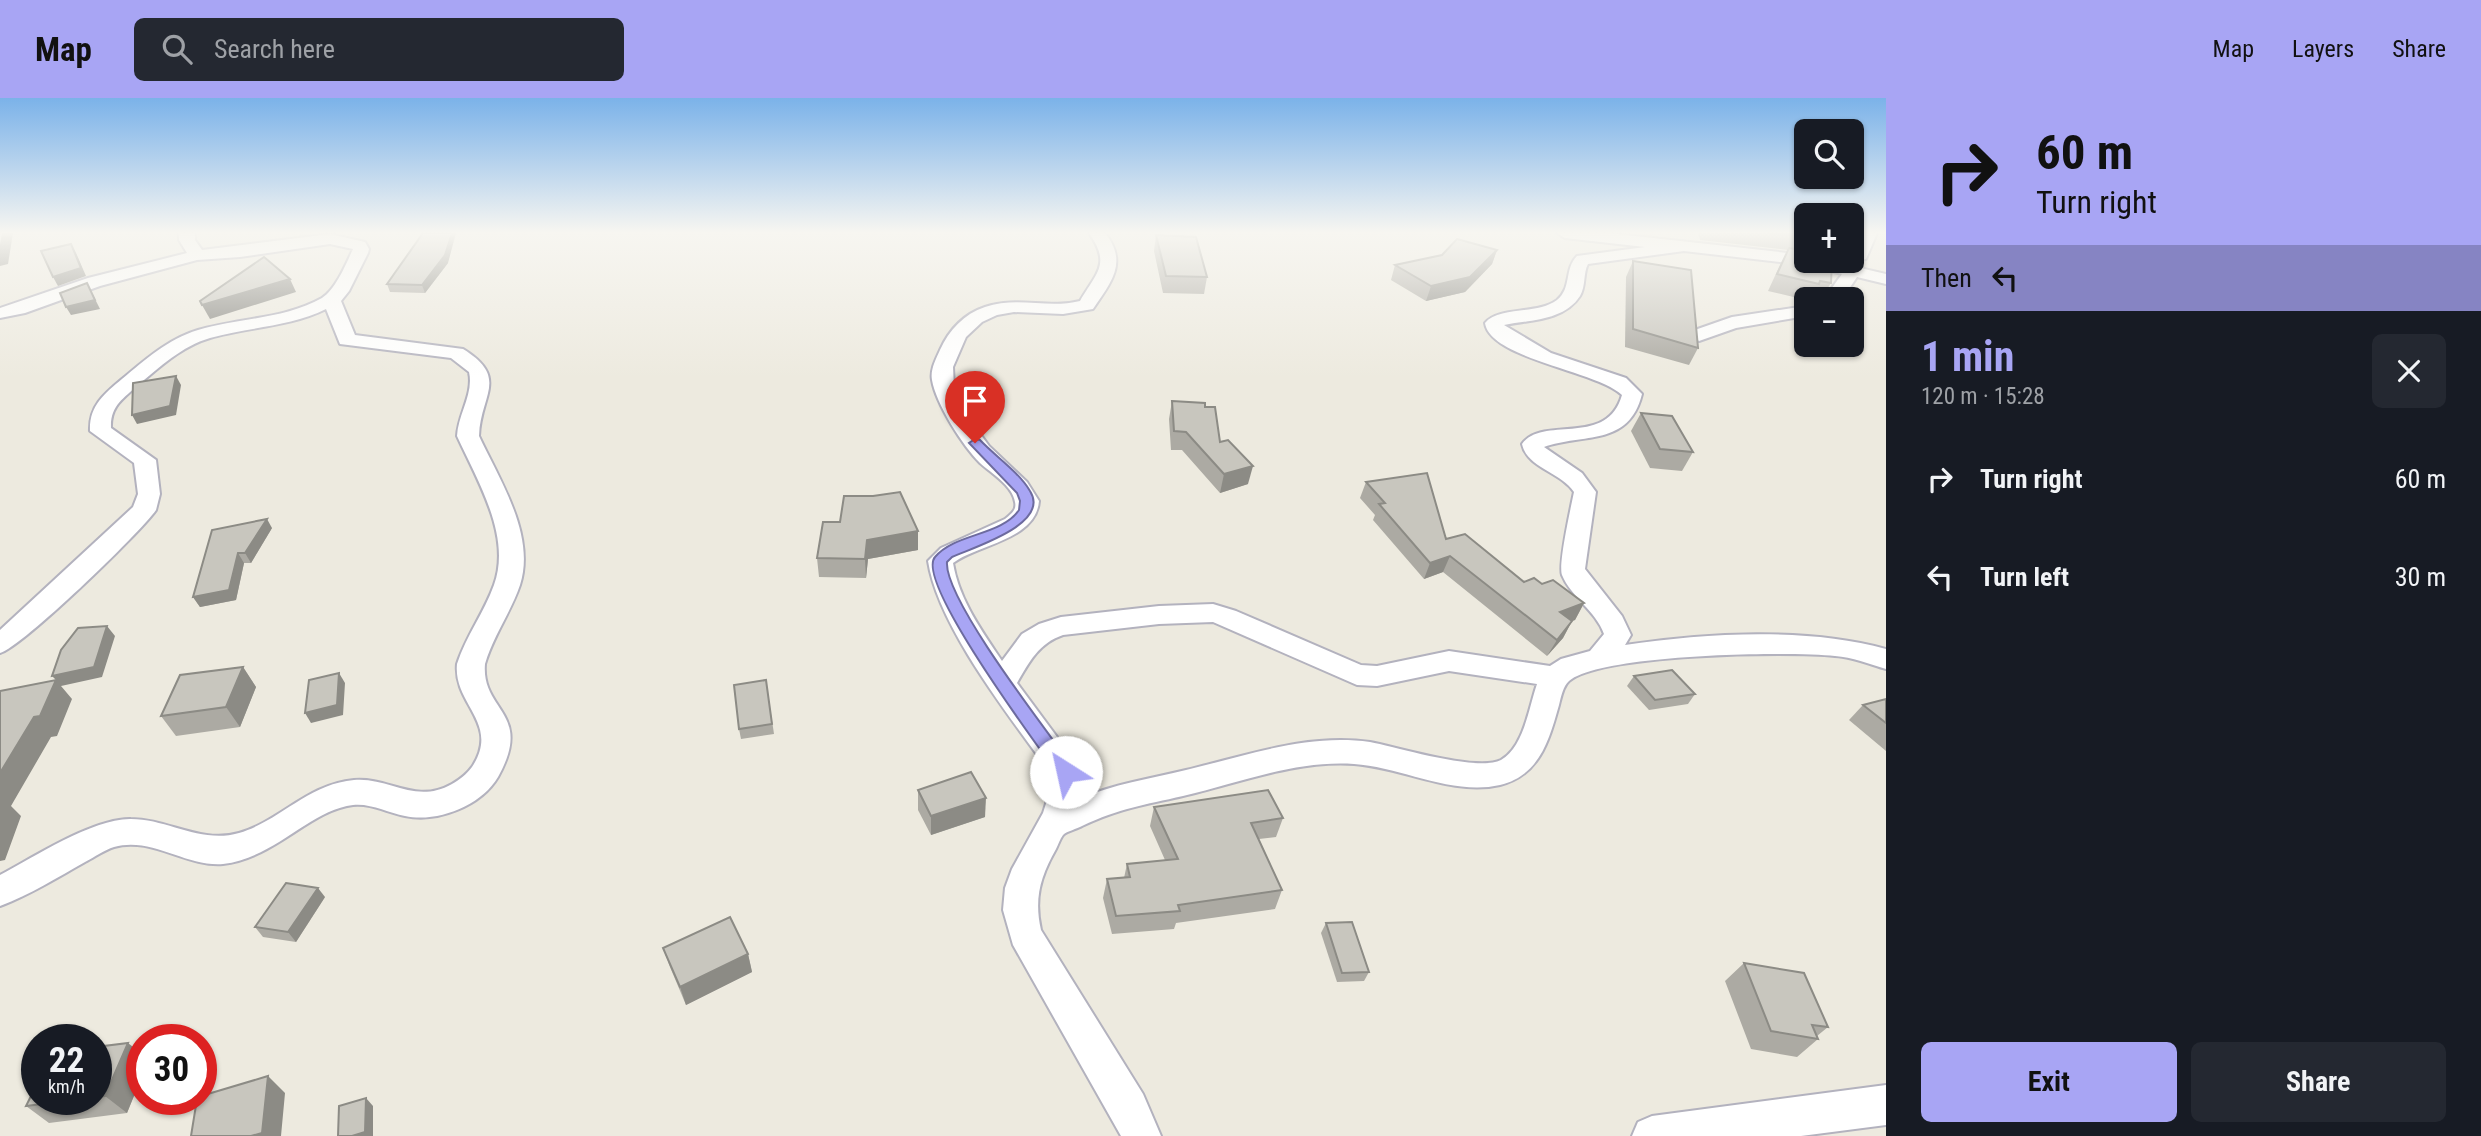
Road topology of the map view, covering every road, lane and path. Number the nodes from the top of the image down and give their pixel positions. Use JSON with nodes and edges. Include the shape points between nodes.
{"nodes":[{"id":1,"x":96,"y":281,"type":"edge"},
{"id":2,"x":344,"y":281,"type":"edge"},
{"id":3,"x":1099,"y":281,"type":"edge"},
{"id":4,"x":1578,"y":281,"type":"edge"},
{"id":5,"x":331,"y":299,"type":"junction"},
{"id":6,"x":0,"y":313,"type":"edge"},
{"id":7,"x":1794,"y":313,"type":"edge"},
{"id":8,"x":1699,"y":335,"type":"edge"},
{"id":9,"x":0,"y":644,"type":"edge"},
{"id":10,"x":1599,"y":659,"type":"junction"},
{"id":11,"x":1886,"y":659,"type":"edge"},
{"id":12,"x":1554,"y":677,"type":"junction"},
{"id":13,"x":1003,"y":683,"type":"junction"},
{"id":14,"x":1051,"y":826,"type":"junction"},
{"id":15,"x":0,"y":891,"type":"edge"},
{"id":16,"x":1886,"y":1105,"type":"edge"},
{"id":17,"x":1141,"y":1136,"type":"edge"},
{"id":18,"x":1652,"y":1136,"type":"edge"}],
"edges":[{"from":1,"to":6,"type":"street"},
{"from":2,"to":5,"type":"street"},
{"from":3,"to":13,"type":"street","via":[[1089,302],[1070,310],[1009,307],[990,311],[958,331],[942,369],[944,387],[975,443],[1024,492],[1027,501],[1022,517],[956,548],[940,561],[939,571],[953,605]]},
{"from":4,"to":10,"type":"street","via":[[1561,306],[1540,315],[1500,320],[1494,327],[1561,364],[1620,383],[1632,394],[1623,417],[1610,426],[1541,440],[1532,448],[1574,476],[1585,492],[1573,569],[1578,583],[1613,622],[1618,635]]},
{"from":5,"to":9,"type":"street","via":[[292,315],[181,344],[162,354],[109,400],[101,410],[101,431],[145,460],[149,494],[144,510]]},
{"from":5,"to":15,"type":"street","via":[[347,340],[456,352],[467,358],[480,376],[481,391],[468,436],[495,497],[511,557],[510,575],[475,651],[469,678],[497,724],[494,753],[485,773],[464,793],[435,803],[414,805],[353,793],[332,798],[277,832],[222,850],[206,850],[146,831],[113,834]]},
{"from":7,"to":8,"type":"street","via":[[1732,323]]},
{"from":10,"to":11,"type":"street","via":[[1702,646],[1835,646]]},
{"from":10,"to":12,"type":"street","via":[[1566,666]]},
{"from":12,"to":13,"type":"street","via":[[1449,661],[1377,676],[1357,675],[1227,617],[1200,612],[1043,631],[1030,639]]},
{"from":12,"to":14,"type":"street","via":[[1534,734],[1520,761],[1509,769],[1467,774],[1352,752],[1266,761],[1129,794]]},
{"from":13,"to":14,"type":"street","via":[[1066,772],[1063,803]]},
{"from":14,"to":17,"type":"street","via":[[1022,883],[1017,900],[1019,918]]},
{"from":16,"to":18,"type":"street"}]}
